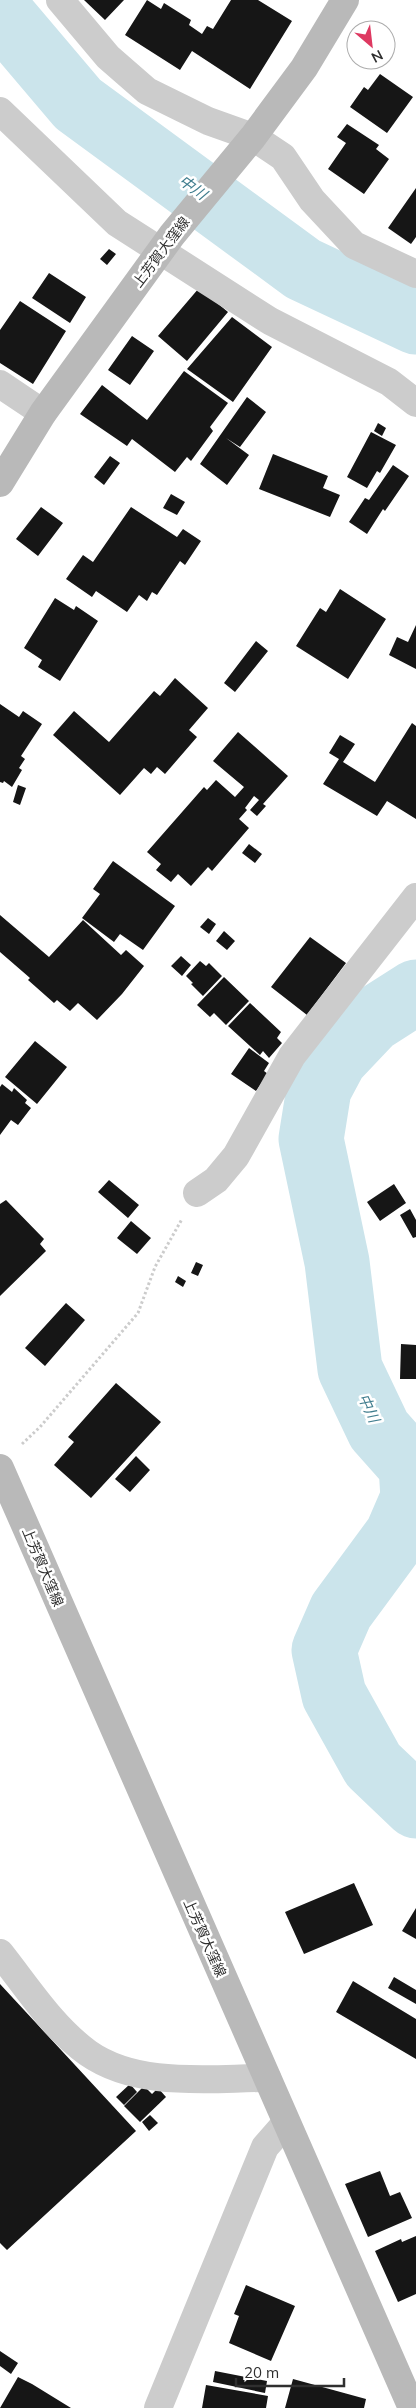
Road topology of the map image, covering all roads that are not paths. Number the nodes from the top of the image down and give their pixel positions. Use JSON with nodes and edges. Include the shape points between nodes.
{"nodes":[{"id":1,"x":60,"y":0,"type":"edge"},
{"id":2,"x":346,"y":0,"type":"edge"},
{"id":3,"x":0,"y":111,"type":"edge"},
{"id":4,"x":253,"y":137,"type":"junction"},
{"id":5,"x":167,"y":242,"type":"junction"},
{"id":6,"x":416,"y":274,"type":"edge"},
{"id":7,"x":0,"y":384,"type":"edge"},
{"id":8,"x":416,"y":402,"type":"edge"},
{"id":9,"x":43,"y":413,"type":"junction"},
{"id":10,"x":0,"y":483,"type":"edge"},
{"id":11,"x":416,"y":897,"type":"edge"},
{"id":12,"x":197,"y":1193,"type":"road end"},
{"id":13,"x":0,"y":1468,"type":"edge"},
{"id":14,"x":0,"y":1953,"type":"edge"},
{"id":15,"x":267,"y":2078,"type":"junction"},
{"id":16,"x":286,"y":2122,"type":"junction"},
{"id":17,"x":158,"y":2408,"type":"edge"},
{"id":18,"x":412,"y":2408,"type":"edge"}],
"edges":[{"from":1,"to":4,"type":"street","via":[[108,57],[147,91],[208,121]]},
{"from":2,"to":4,"type":"main road","name":"上芳賀大窪線","via":[[304,68]]},
{"from":3,"to":5,"type":"street","via":[[117,223]]},
{"from":4,"to":5,"type":"main road","name":"上芳賀大窪線"},
{"from":4,"to":6,"type":"street","via":[[283,157],[312,200],[354,246]]},
{"from":5,"to":8,"type":"street","via":[[270,321],[389,382]]},
{"from":5,"to":9,"type":"main road","name":"上芳賀大窪線"},
{"from":7,"to":9,"type":"street"},
{"from":9,"to":10,"type":"main road","name":"上芳賀大窪線"},
{"from":11,"to":12,"type":"street","via":[[292,1056],[236,1156],[216,1180]]},
{"from":13,"to":15,"type":"main road","name":"上芳賀大窪線"},
{"from":14,"to":15,"type":"street","via":[[51,2019],[88,2053],[124,2070],[168,2078]]},
{"from":15,"to":16,"type":"main road","name":"上芳賀大窪線"},
{"from":16,"to":17,"type":"street","via":[[265,2146]]},
{"from":16,"to":18,"type":"main road","name":"上芳賀大窪線"}]}
